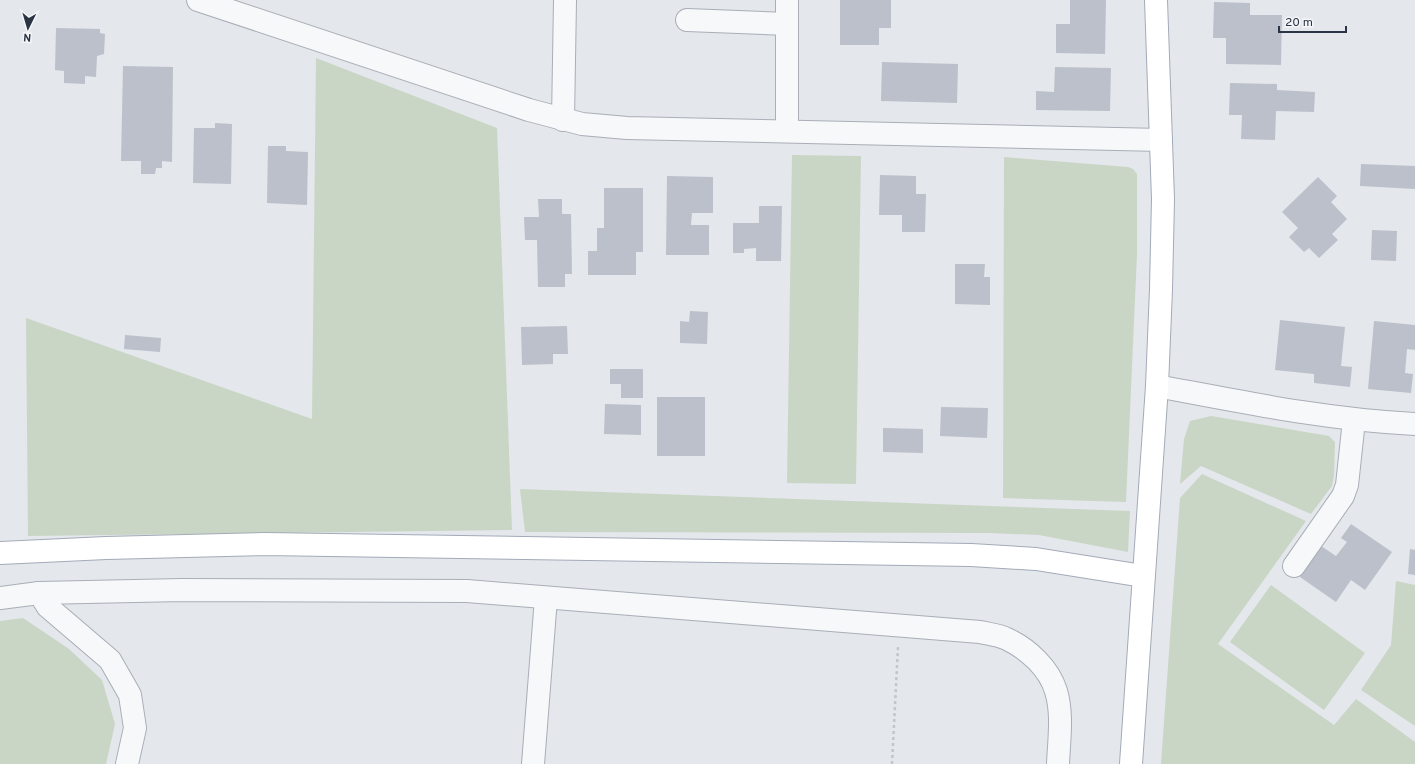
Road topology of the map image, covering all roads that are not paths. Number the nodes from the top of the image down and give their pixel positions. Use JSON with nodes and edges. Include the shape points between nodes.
{"nodes":[{"id":1,"x":198,"y":0,"type":"edge"},
{"id":2,"x":565,"y":0,"type":"edge"},
{"id":3,"x":787,"y":0,"type":"edge"},
{"id":4,"x":1156,"y":0,"type":"edge"},
{"id":5,"x":687,"y":20,"type":"dead end"},
{"id":6,"x":787,"y":24,"type":"junction"},
{"id":7,"x":563,"y":120,"type":"junction"},
{"id":8,"x":787,"y":131,"type":"junction"},
{"id":9,"x":1161,"y":140,"type":"junction"},
{"id":10,"x":1157,"y":386,"type":"junction"},
{"id":11,"x":1354,"y":420,"type":"junction"},
{"id":12,"x":1415,"y":424,"type":"edge"},
{"id":13,"x":0,"y":553,"type":"edge"},
{"id":14,"x":1294,"y":566,"type":"dead end"},
{"id":15,"x":1143,"y":576,"type":"junction"},
{"id":16,"x":39,"y":594,"type":"junction"},
{"id":17,"x":0,"y":598,"type":"edge"},
{"id":18,"x":546,"y":598,"type":"junction"},
{"id":19,"x":127,"y":764,"type":"edge"},
{"id":20,"x":533,"y":764,"type":"edge"},
{"id":21,"x":1058,"y":764,"type":"edge"},
{"id":22,"x":1131,"y":764,"type":"edge"}],
"edges":[{"from":1,"to":7,"type":"street"},
{"from":2,"to":7,"type":"street"},
{"from":3,"to":6,"type":"street"},
{"from":4,"to":9,"type":"main road"},
{"from":5,"to":6,"type":"street"},
{"from":6,"to":8,"type":"street"},
{"from":7,"to":8,"type":"street","via":[[621,128]]},
{"from":8,"to":9,"type":"street"},
{"from":9,"to":10,"type":"main road","via":[[1162,239]]},
{"from":10,"to":11,"type":"street"},
{"from":10,"to":15,"type":"main road"},
{"from":11,"to":12,"type":"street"},
{"from":11,"to":14,"type":"street","via":[[1347,485],[1343,496]]},
{"from":13,"to":15,"type":"main road","via":[[265,544],[971,555],[1036,559]]},
{"from":15,"to":22,"type":"main road"},
{"from":16,"to":17,"type":"street"},
{"from":16,"to":18,"type":"street","via":[[182,590],[467,591]]},
{"from":16,"to":19,"type":"street","via":[[48,607],[110,660],[130,695],[135,728]]},
{"from":18,"to":20,"type":"street"},
{"from":18,"to":21,"type":"street","via":[[900,625],[980,632],[1006,638],[1037,661],[1047,672],[1056,691],[1059,714]]}]}
